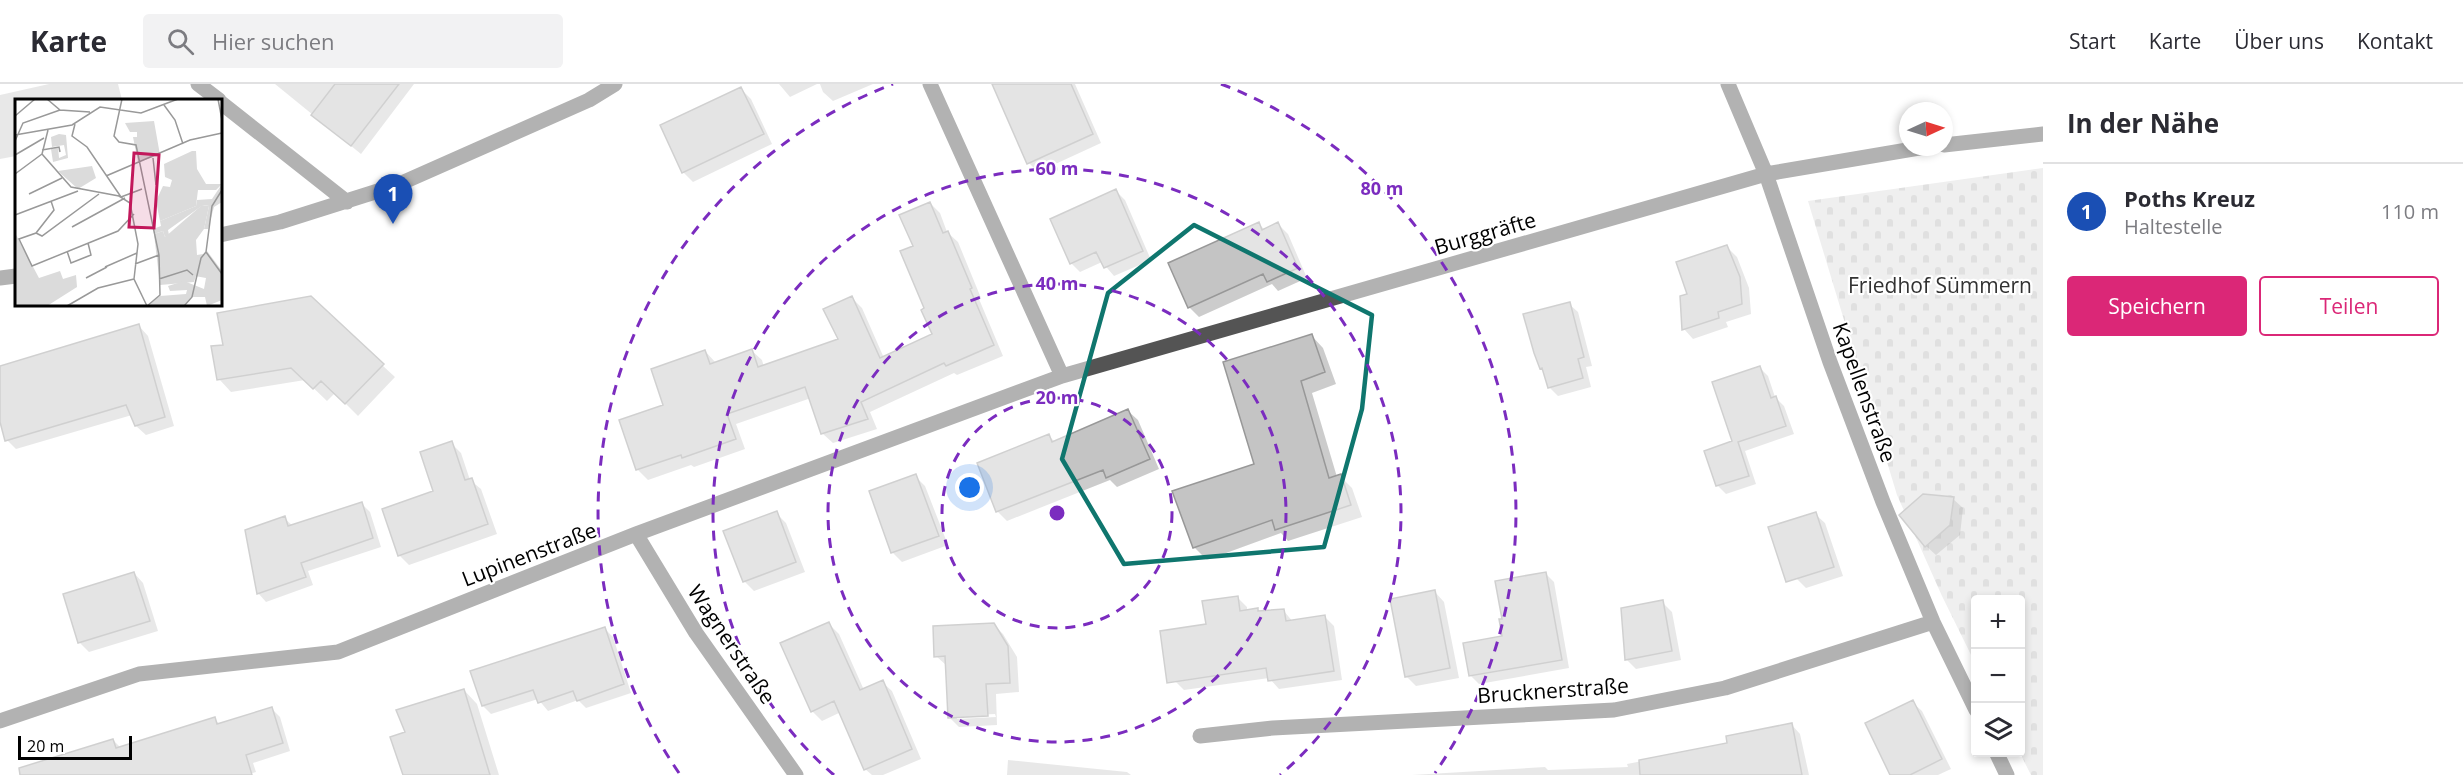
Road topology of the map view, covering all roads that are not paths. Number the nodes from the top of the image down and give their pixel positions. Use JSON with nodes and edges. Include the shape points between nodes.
{"nodes":[{"id":1,"x":198,"y":84,"type":"edge"},
{"id":2,"x":615,"y":84,"type":"edge"},
{"id":3,"x":930,"y":84,"type":"edge"},
{"id":4,"x":1728,"y":84,"type":"edge"},
{"id":5,"x":217,"y":99,"type":"edge"},
{"id":6,"x":222,"y":103,"type":"edge"},
{"id":7,"x":2043,"y":134,"type":"edge"},
{"id":8,"x":1953,"y":144,"type":"edge"},
{"id":9,"x":1899,"y":151,"type":"edge"},
{"id":10,"x":1766,"y":174,"type":"junction"},
{"id":11,"x":347,"y":202,"type":"junction"},
{"id":12,"x":222,"y":235,"type":"edge"},
{"id":13,"x":15,"y":276,"type":"edge"},
{"id":14,"x":0,"y":278,"type":"edge"},
{"id":15,"x":1062,"y":376,"type":"junction"},
{"id":16,"x":636,"y":534,"type":"junction"},
{"id":17,"x":1933,"y":622,"type":"junction"},
{"id":18,"x":1973,"y":703,"type":"edge"},
{"id":19,"x":0,"y":721,"type":"edge"},
{"id":20,"x":1200,"y":736,"type":"dead end"},
{"id":21,"x":1998,"y":757,"type":"edge"},
{"id":22,"x":796,"y":775,"type":"edge"},
{"id":23,"x":2007,"y":775,"type":"edge"}],
"edges":[{"from":1,"to":5,"type":"street"},
{"from":2,"to":11,"type":"street","via":[[590,100],[397,185]]},
{"from":3,"to":15,"type":"street"},
{"from":4,"to":10,"type":"street","name":"Kapellenstraße"},
{"from":6,"to":11,"type":"street"},
{"from":7,"to":8,"type":"street"},
{"from":9,"to":10,"type":"street","name":"Burggräfte"},
{"from":10,"to":15,"type":"street","name":"Burggräfte"},
{"from":10,"to":17,"type":"street","name":"Kapellenstraße","via":[[1830,362]]},
{"from":11,"to":12,"type":"street"},
{"from":13,"to":14,"type":"street"},
{"from":15,"to":16,"type":"street","name":"Lupinenstraße"},
{"from":16,"to":19,"type":"street","name":"Lupinenstraße","via":[[338,652],[139,674]]},
{"from":16,"to":22,"type":"street","name":"Wagnerstraße","via":[[696,633]]},
{"from":17,"to":18,"type":"street","name":"Kapellenstraße"},
{"from":17,"to":20,"type":"street","name":"Brucknerstraße","via":[[1725,688],[1614,710],[1273,728]]},
{"from":21,"to":23,"type":"street"}]}
